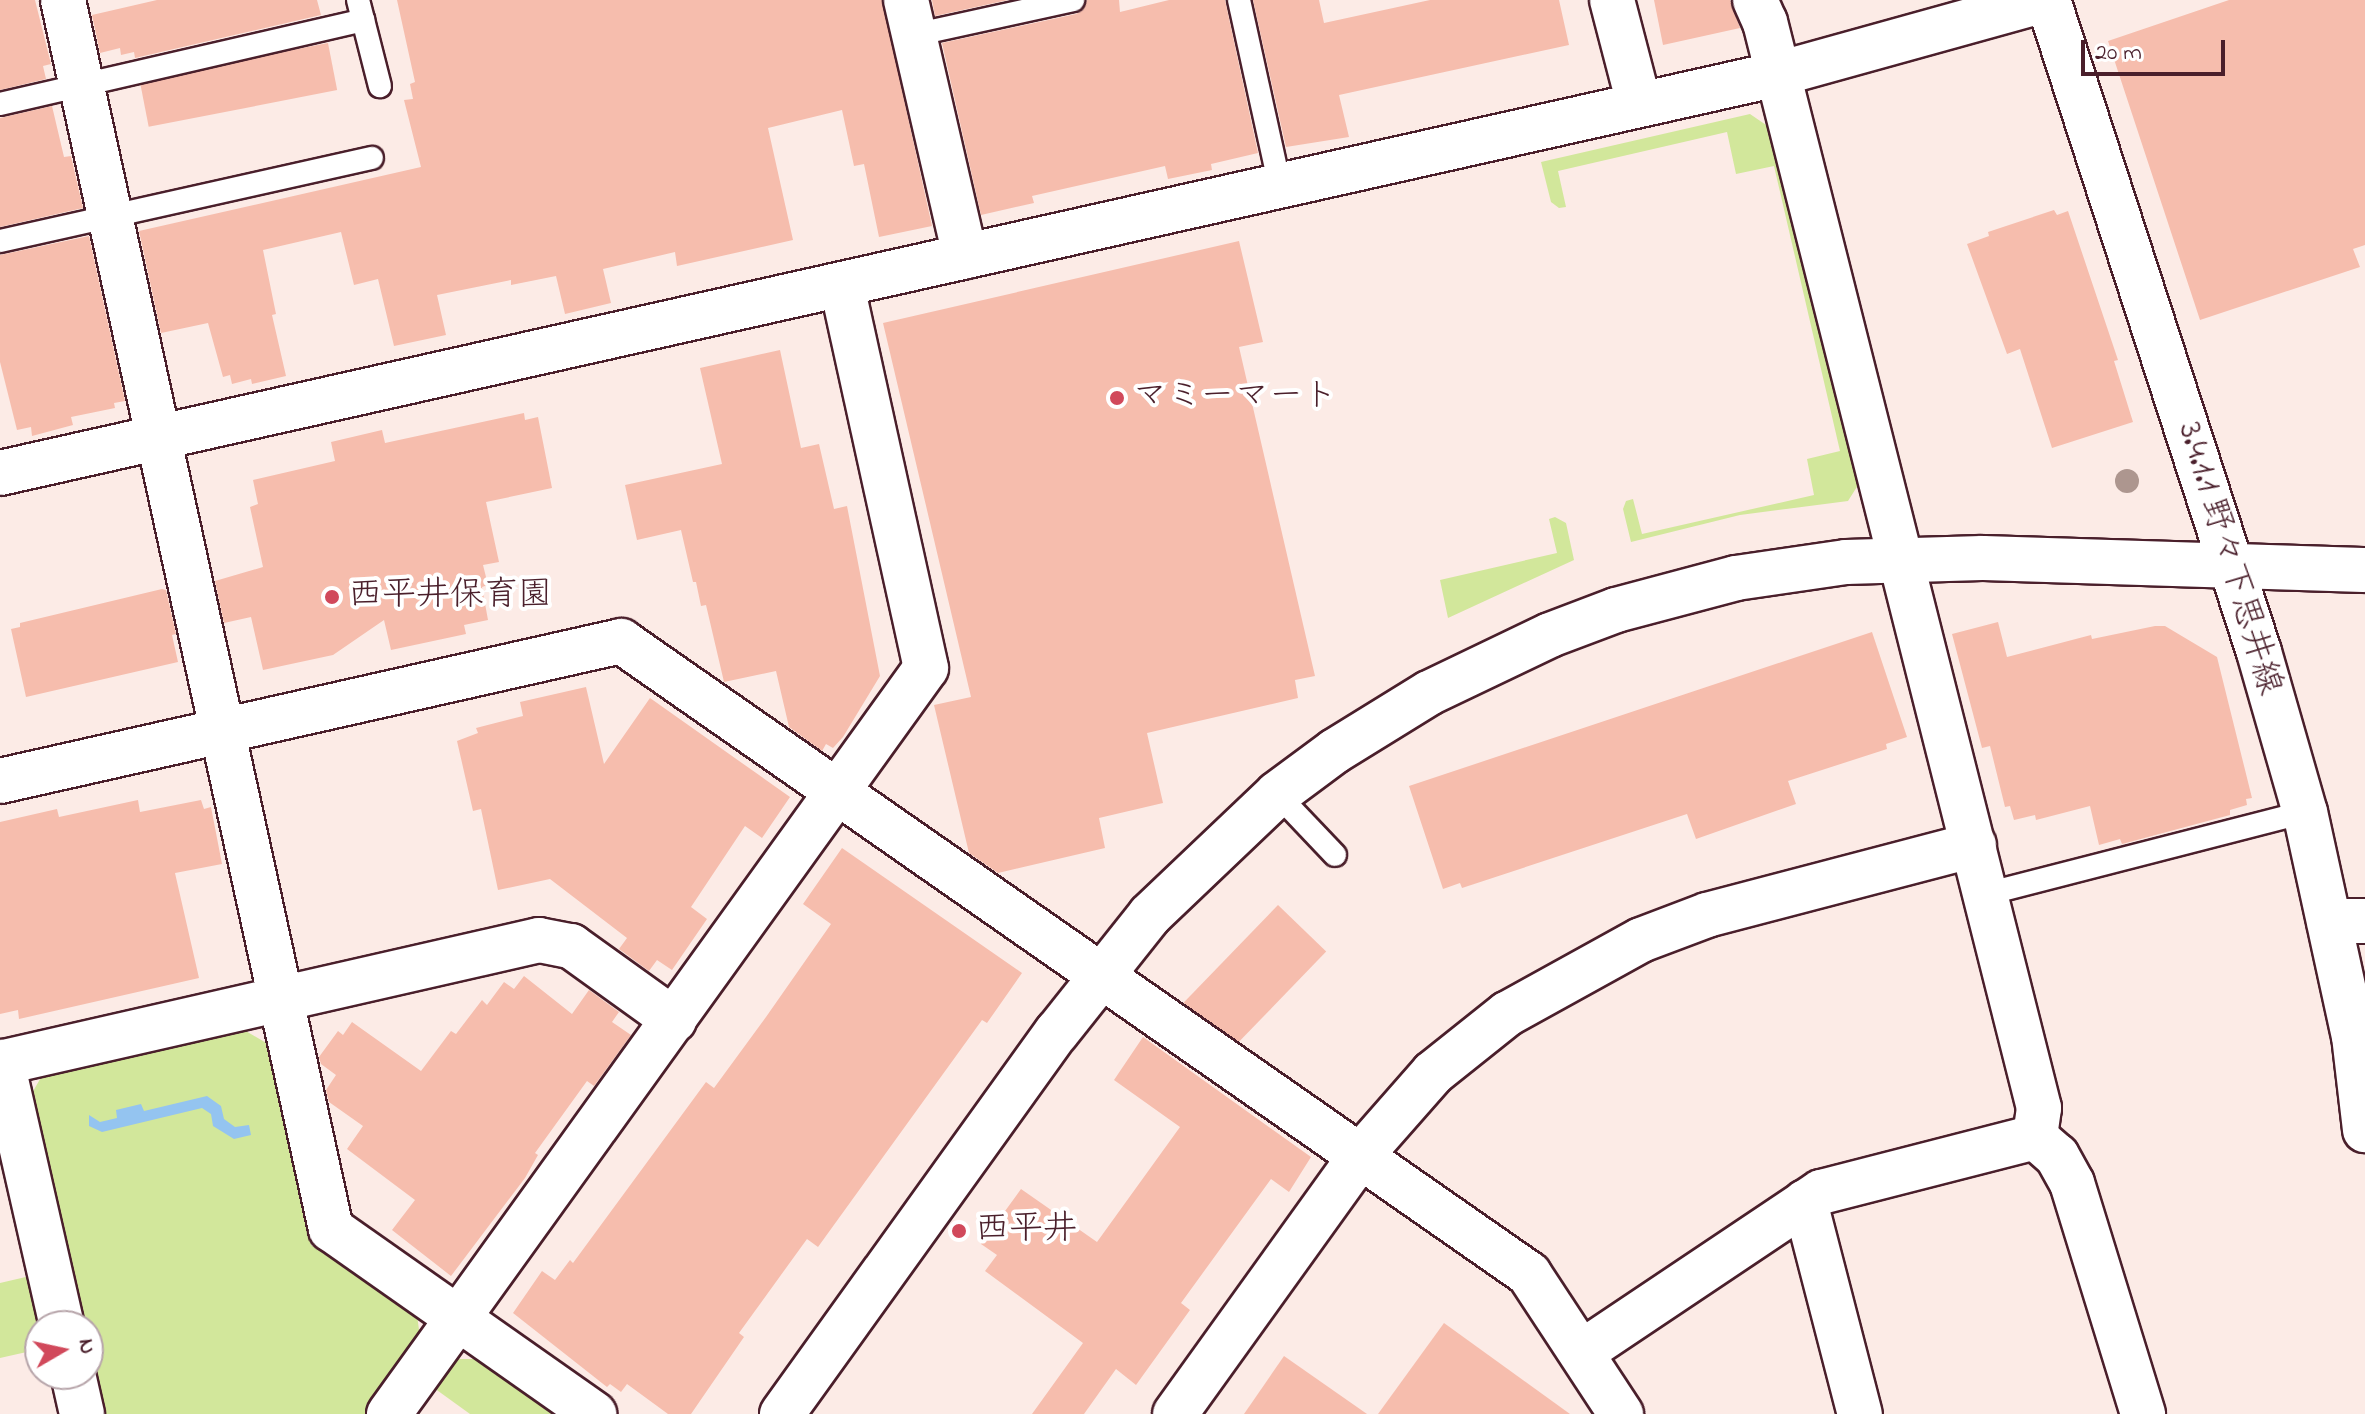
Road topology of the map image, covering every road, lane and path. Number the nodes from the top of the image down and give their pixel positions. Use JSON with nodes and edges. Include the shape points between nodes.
{"nodes":[{"id":1,"x":63,"y":0,"type":"edge"},
{"id":2,"x":1073,"y":0,"type":"edge"},
{"id":3,"x":1239,"y":0,"type":"edge"},
{"id":4,"x":1612,"y":0,"type":"edge"},
{"id":5,"x":1755,"y":0,"type":"edge"},
{"id":6,"x":2047,"y":0,"type":"edge"},
{"id":7,"x":360,"y":10,"type":"edge"},
{"id":8,"x":910,"y":18,"type":"edge"},
{"id":9,"x":1778,"y":74,"type":"junction"},
{"id":10,"x":81,"y":86,"type":"junction"},
{"id":11,"x":380,"y":86,"type":"dead end"},
{"id":12,"x":0,"y":104,"type":"edge"},
{"id":13,"x":1639,"y":104,"type":"junction"},
{"id":14,"x":372,"y":158,"type":"dead end"},
{"id":15,"x":1280,"y":186,"type":"junction"},
{"id":16,"x":111,"y":216,"type":"junction"},
{"id":17,"x":0,"y":241,"type":"edge"},
{"id":18,"x":965,"y":256,"type":"junction"},
{"id":19,"x":842,"y":286,"type":"junction"},
{"id":20,"x":157,"y":440,"type":"junction"},
{"id":21,"x":0,"y":473,"type":"edge"},
{"id":22,"x":1900,"y":559,"type":"junction"},
{"id":23,"x":2231,"y":566,"type":"junction"},
{"id":24,"x":2365,"y":570,"type":"edge"},
{"id":25,"x":223,"y":732,"type":"junction"},
{"id":26,"x":0,"y":781,"type":"edge"},
{"id":27,"x":839,"y":793,"type":"junction"},
{"id":28,"x":1277,"y":794,"type":"junction"},
{"id":29,"x":2305,"y":812,"type":"junction"},
{"id":30,"x":1974,"y":845,"type":"junction"},
{"id":31,"x":1335,"y":855,"type":"dead end"},
{"id":32,"x":1986,"y":894,"type":"junction"},
{"id":33,"x":2347,"y":920,"type":"edge"},
{"id":34,"x":1100,"y":974,"type":"junction"},
{"id":35,"x":278,"y":999,"type":"junction"},
{"id":36,"x":674,"y":1020,"type":"junction"},
{"id":37,"x":1,"y":1062,"type":"edge"},
{"id":38,"x":2365,"y":1130,"type":"edge"},
{"id":39,"x":2035,"y":1137,"type":"junction"},
{"id":40,"x":1361,"y":1155,"type":"junction"},
{"id":41,"x":1805,"y":1202,"type":"junction"},
{"id":42,"x":58,"y":1310,"type":"edge"},
{"id":43,"x":456,"y":1320,"type":"junction"},
{"id":44,"x":1582,"y":1352,"type":"junction"},
{"id":45,"x":77,"y":1390,"type":"edge"},
{"id":46,"x":82,"y":1414,"type":"edge"},
{"id":47,"x":389,"y":1414,"type":"edge"},
{"id":48,"x":594,"y":1414,"type":"edge"},
{"id":49,"x":782,"y":1414,"type":"edge"},
{"id":50,"x":1175,"y":1414,"type":"edge"},
{"id":51,"x":1621,"y":1414,"type":"edge"},
{"id":52,"x":1860,"y":1414,"type":"edge"},
{"id":53,"x":2143,"y":1414,"type":"edge"}],
"edges":[{"from":1,"to":10,"type":"street"},
{"from":2,"to":8,"type":"lane"},
{"from":3,"to":15,"type":"lane"},
{"from":4,"to":13,"type":"street"},
{"from":5,"to":9,"type":"street"},
{"from":6,"to":9,"type":"street"},
{"from":6,"to":23,"type":"street","name":"3.4.1.1 野々下思井線"},
{"from":7,"to":10,"type":"lane"},
{"from":7,"to":11,"type":"lane"},
{"from":8,"to":18,"type":"street"},
{"from":9,"to":13,"type":"street"},
{"from":9,"to":22,"type":"street"},
{"from":10,"to":12,"type":"lane"},
{"from":10,"to":16,"type":"street"},
{"from":13,"to":15,"type":"street"},
{"from":14,"to":16,"type":"lane"},
{"from":15,"to":18,"type":"street"},
{"from":16,"to":17,"type":"lane"},
{"from":16,"to":20,"type":"street"},
{"from":18,"to":19,"type":"street"},
{"from":19,"to":20,"type":"street"},
{"from":19,"to":27,"type":"street","via":[[926,668]]},
{"from":20,"to":21,"type":"street"},
{"from":20,"to":25,"type":"street"},
{"from":22,"to":23,"type":"street"},
{"from":22,"to":28,"type":"street","via":[[1736,578],[1563,630],[1429,693]]},
{"from":22,"to":30,"type":"street"},
{"from":23,"to":24,"type":"street"},
{"from":23,"to":29,"type":"street","name":"3.4.1.1 野々下思井線"},
{"from":25,"to":26,"type":"street"},
{"from":25,"to":27,"type":"street","via":[[621,641]]},
{"from":25,"to":35,"type":"street"},
{"from":27,"to":34,"type":"street"},
{"from":27,"to":36,"type":"street"},
{"from":28,"to":31,"type":"lane"},
{"from":28,"to":34,"type":"street","via":[[1160,904]]},
{"from":29,"to":32,"type":"lane"},
{"from":29,"to":33,"type":"street","name":"3.4.1.1 野々下思井線"},
{"from":30,"to":32,"type":"street"},
{"from":30,"to":40,"type":"street","via":[[1707,915],[1641,940],[1507,1014],[1433,1073]]},
{"from":32,"to":39,"type":"street","via":[[2039,1108]]},
{"from":33,"to":38,"type":"street","name":"3.4.1.1 野々下思井線"},
{"from":34,"to":40,"type":"street"},
{"from":34,"to":49,"type":"street"},
{"from":35,"to":36,"type":"street","via":[[539,940],[571,946]]},
{"from":35,"to":37,"type":"street"},
{"from":35,"to":43,"type":"street","via":[[331,1229]]},
{"from":36,"to":43,"type":"street"},
{"from":37,"to":42,"type":"street"},
{"from":39,"to":41,"type":"street","via":[[1821,1192]]},
{"from":39,"to":53,"type":"street","via":[[2057,1156],[2072,1183]]},
{"from":40,"to":44,"type":"street","via":[[1529,1274]]},
{"from":40,"to":50,"type":"street"},
{"from":41,"to":44,"type":"street"},
{"from":41,"to":52,"type":"street"},
{"from":43,"to":47,"type":"street"},
{"from":43,"to":48,"type":"street"},
{"from":44,"to":51,"type":"street"},
{"from":45,"to":46,"type":"street"}]}
